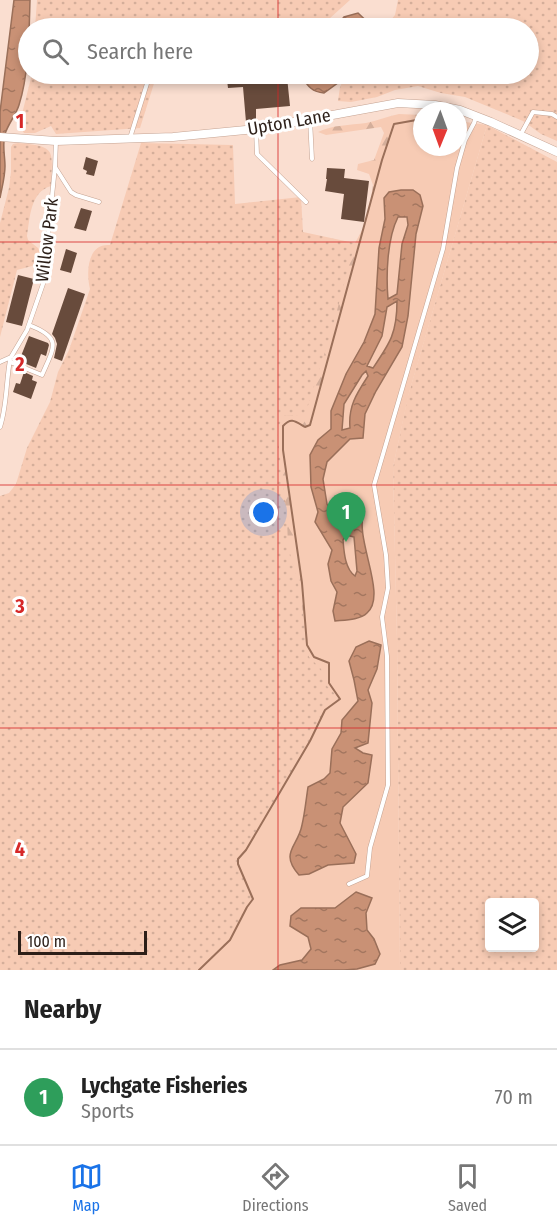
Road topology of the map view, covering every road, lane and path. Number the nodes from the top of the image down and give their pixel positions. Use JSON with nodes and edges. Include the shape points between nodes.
{"nodes":[{"id":1,"x":148,"y":84,"type":"edge"},
{"id":2,"x":476,"y":116,"type":"junction"},
{"id":3,"x":557,"y":117,"type":"edge"},
{"id":4,"x":310,"y":118,"type":"junction"},
{"id":5,"x":256,"y":129,"type":"junction"},
{"id":6,"x":521,"y":135,"type":"junction"},
{"id":7,"x":0,"y":137,"type":"edge"},
{"id":8,"x":134,"y":139,"type":"junction"},
{"id":9,"x":56,"y":141,"type":"junction"},
{"id":10,"x":557,"y":152,"type":"edge"},
{"id":11,"x":312,"y":159,"type":"dead end"},
{"id":12,"x":55,"y":167,"type":"junction"},
{"id":13,"x":306,"y":201,"type":"dead end"},
{"id":14,"x":99,"y":202,"type":"dead end"},
{"id":15,"x":29,"y":325,"type":"junction"},
{"id":16,"x":10,"y":359,"type":"junction"},
{"id":17,"x":0,"y":362,"type":"edge"},
{"id":18,"x":0,"y":427,"type":"edge"},
{"id":19,"x":349,"y":884,"type":"dead end"}],
"edges":[{"from":1,"to":8,"type":"lane"},
{"from":2,"to":4,"type":"street","name":"Upton Lane","via":[[435,105],[398,103]]},
{"from":2,"to":6,"type":"street","name":"Upton Lane"},
{"from":2,"to":19,"type":"lane","via":[[457,168],[443,249],[374,485],[388,588],[382,617],[387,656],[388,785],[370,848],[367,876]]},
{"from":3,"to":6,"type":"lane","via":[[532,112]]},
{"from":4,"to":5,"type":"street","name":"Upton Lane"},
{"from":4,"to":11,"type":"lane"},
{"from":5,"to":8,"type":"street","name":"Upton Lane"},
{"from":5,"to":13,"type":"lane","via":[[257,154]]},
{"from":6,"to":10,"type":"street","name":"Upton Lane"},
{"from":7,"to":9,"type":"street","name":"Upton Lane"},
{"from":8,"to":9,"type":"street","name":"Upton Lane"},
{"from":9,"to":12,"type":"lane","name":"Willow Park"},
{"from":12,"to":14,"type":"lane","via":[[71,192]]},
{"from":12,"to":15,"type":"lane","name":"Willow Park","via":[[44,277]]},
{"from":15,"to":16,"type":"lane","name":"Willow Park"},
{"from":15,"to":16,"type":"lane","via":[[49,335],[53,343],[42,375]]},
{"from":16,"to":17,"type":"lane"},
{"from":16,"to":18,"type":"lane"}]}
